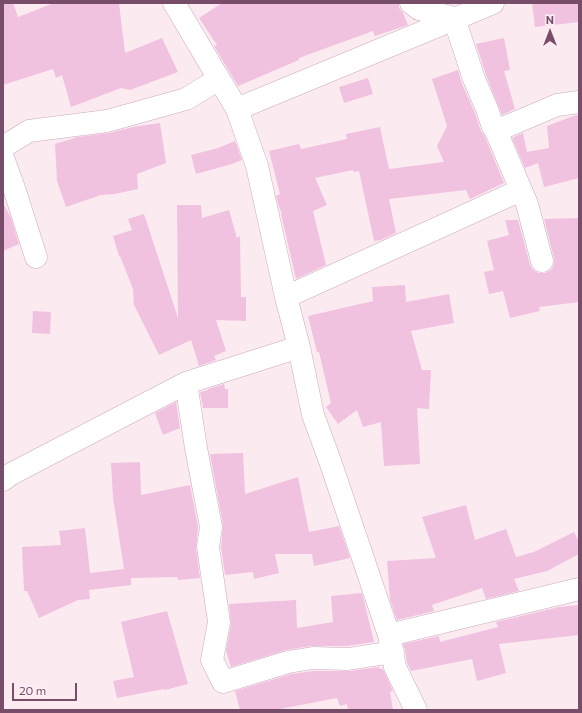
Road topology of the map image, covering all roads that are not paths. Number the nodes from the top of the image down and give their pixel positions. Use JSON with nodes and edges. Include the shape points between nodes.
{"nodes":[{"id":1,"x":174,"y":3,"type":"edge"},
{"id":2,"x":411,"y":3,"type":"edge"},
{"id":3,"x":493,"y":3,"type":"edge"},
{"id":4,"x":454,"y":18,"type":"junction"},
{"id":5,"x":218,"y":79,"type":"junction"},
{"id":6,"x":579,"y":102,"type":"edge"},
{"id":7,"x":237,"y":109,"type":"junction"},
{"id":8,"x":496,"y":131,"type":"junction"},
{"id":9,"x":3,"y":147,"type":"edge"},
{"id":10,"x":3,"y":158,"type":"edge"},
{"id":11,"x":520,"y":190,"type":"junction"},
{"id":12,"x":36,"y":257,"type":"dead end"},
{"id":13,"x":542,"y":261,"type":"dead end"},
{"id":14,"x":286,"y":297,"type":"junction"},
{"id":15,"x":299,"y":347,"type":"junction"},
{"id":16,"x":186,"y":383,"type":"junction"},
{"id":17,"x":3,"y":480,"type":"edge"},
{"id":18,"x":579,"y":589,"type":"edge"},
{"id":19,"x":391,"y":643,"type":"junction"},
{"id":20,"x":416,"y":710,"type":"edge"}],
"edges":[{"from":1,"to":5,"type":"street"},
{"from":2,"to":4,"type":"street","via":[[418,9]]},
{"from":3,"to":4,"type":"street"},
{"from":4,"to":7,"type":"street"},
{"from":4,"to":8,"type":"street","via":[[474,79],[492,127]]},
{"from":5,"to":7,"type":"street"},
{"from":5,"to":9,"type":"street","via":[[186,99],[107,121],[30,131]]},
{"from":6,"to":8,"type":"street","via":[[557,105]]},
{"from":7,"to":14,"type":"street","via":[[258,166]]},
{"from":8,"to":11,"type":"street"},
{"from":10,"to":12,"type":"street"},
{"from":11,"to":13,"type":"street","via":[[527,204]]},
{"from":11,"to":14,"type":"street"},
{"from":14,"to":15,"type":"street"},
{"from":15,"to":16,"type":"street"},
{"from":15,"to":19,"type":"street","via":[[313,415]]},
{"from":16,"to":17,"type":"street"},
{"from":16,"to":19,"type":"street","via":[[211,527],[208,547],[218,622],[212,660],[224,682],[288,662],[313,658],[348,659]]},
{"from":18,"to":19,"type":"street"},
{"from":19,"to":20,"type":"street","via":[[395,667]]}]}
